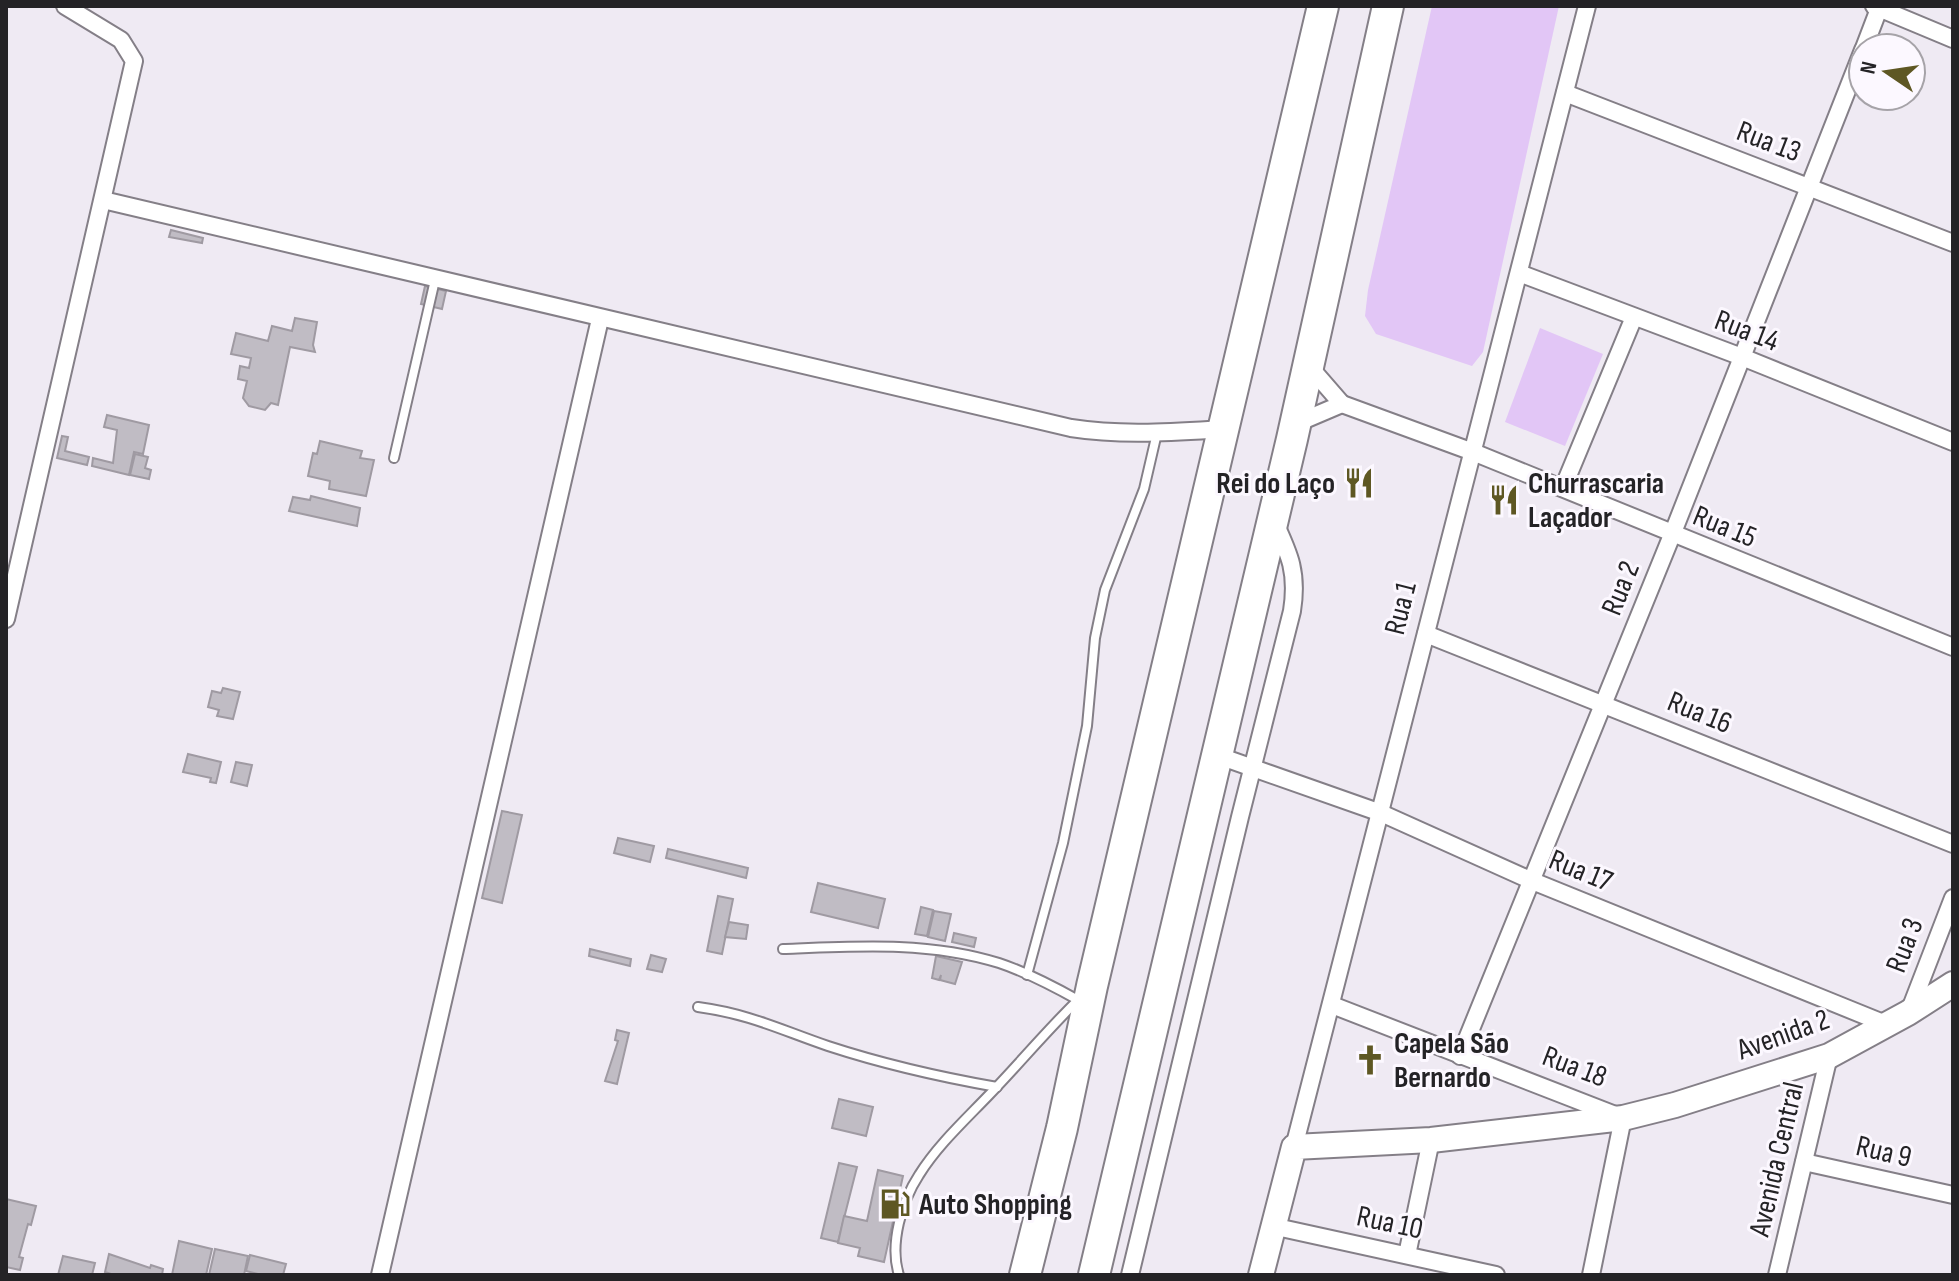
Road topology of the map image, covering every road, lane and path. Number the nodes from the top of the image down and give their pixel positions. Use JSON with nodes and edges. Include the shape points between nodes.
{"nodes":[{"id":1,"x":65,"y":6,"type":"edge"},
{"id":2,"x":1323,"y":6,"type":"edge"},
{"id":3,"x":1334,"y":6,"type":"edge"},
{"id":4,"x":1377,"y":6,"type":"edge"},
{"id":5,"x":1388,"y":6,"type":"edge"},
{"id":6,"x":1587,"y":6,"type":"edge"},
{"id":7,"x":1878,"y":7,"type":"edge"},
{"id":8,"x":1869,"y":32,"type":"edge"},
{"id":9,"x":1953,"y":39,"type":"edge"},
{"id":10,"x":1847,"y":90,"type":"edge"},
{"id":11,"x":1565,"y":93,"type":"junction"},
{"id":12,"x":1299,"y":116,"type":"junction"},
{"id":13,"x":1363,"y":119,"type":"junction"},
{"id":14,"x":1809,"y":186,"type":"junction"},
{"id":15,"x":103,"y":200,"type":"junction"},
{"id":16,"x":1953,"y":243,"type":"edge"},
{"id":17,"x":1519,"y":273,"type":"junction"},
{"id":18,"x":435,"y":280,"type":"junction"},
{"id":19,"x":1634,"y":317,"type":"junction"},
{"id":20,"x":600,"y":319,"type":"junction"},
{"id":21,"x":1742,"y":357,"type":"junction"},
{"id":22,"x":1309,"y":366,"type":"junction"},
{"id":23,"x":1342,"y":404,"type":"junction"},
{"id":24,"x":1295,"y":424,"type":"junction"},
{"id":25,"x":1224,"y":429,"type":"junction"},
{"id":26,"x":1157,"y":433,"type":"junction"},
{"id":27,"x":1953,"y":442,"type":"edge"},
{"id":28,"x":1473,"y":452,"type":"junction"},
{"id":29,"x":394,"y":458,"type":"dead end"},
{"id":30,"x":1563,"y":488,"type":"junction"},
{"id":31,"x":1273,"y":519,"type":"junction"},
{"id":32,"x":1672,"y":535,"type":"junction"},
{"id":33,"x":6,"y":619,"type":"edge"},
{"id":34,"x":1426,"y":634,"type":"junction"},
{"id":35,"x":1953,"y":647,"type":"edge"},
{"id":36,"x":1603,"y":704,"type":"junction"},
{"id":37,"x":1219,"y":756,"type":"junction"},
{"id":38,"x":1253,"y":767,"type":"junction"},
{"id":39,"x":1381,"y":813,"type":"junction"},
{"id":40,"x":1953,"y":844,"type":"edge"},
{"id":41,"x":1530,"y":880,"type":"junction"},
{"id":42,"x":1953,"y":898,"type":"edge"},
{"id":43,"x":783,"y":949,"type":"dead end"},
{"id":44,"x":1027,"y":975,"type":"junction"},
{"id":45,"x":1953,"y":984,"type":"edge"},
{"id":46,"x":1085,"y":993,"type":"junction"},
{"id":47,"x":1942,"y":1002,"type":"edge"},
{"id":48,"x":1332,"y":1005,"type":"junction"},
{"id":49,"x":698,"y":1007,"type":"dead end"},
{"id":50,"x":1898,"y":1019,"type":"junction"},
{"id":51,"x":1460,"y":1056,"type":"junction"},
{"id":52,"x":1829,"y":1056,"type":"junction"},
{"id":53,"x":997,"y":1087,"type":"junction"},
{"id":54,"x":1623,"y":1118,"type":"junction"},
{"id":55,"x":1431,"y":1140,"type":"junction"},
{"id":56,"x":1294,"y":1147,"type":"junction"},
{"id":57,"x":1804,"y":1162,"type":"junction"},
{"id":58,"x":1953,"y":1195,"type":"edge"},
{"id":59,"x":1272,"y":1226,"type":"junction"},
{"id":60,"x":1407,"y":1255,"type":"junction"},
{"id":61,"x":380,"y":1275,"type":"edge"},
{"id":62,"x":899,"y":1275,"type":"edge"},
{"id":63,"x":1025,"y":1275,"type":"edge"},
{"id":64,"x":1094,"y":1275,"type":"edge"},
{"id":65,"x":1130,"y":1275,"type":"edge"},
{"id":66,"x":1261,"y":1275,"type":"edge"},
{"id":67,"x":1496,"y":1275,"type":"edge"},
{"id":68,"x":1591,"y":1275,"type":"edge"},
{"id":69,"x":1777,"y":1275,"type":"edge"}],
"edges":[{"from":1,"to":15,"type":"street","via":[[121,40],[134,61]]},
{"from":2,"to":12,"type":"highway"},
{"from":3,"to":12,"type":"highway","via":[[1319,74]]},
{"from":4,"to":13,"type":"highway","via":[[1358,86]]},
{"from":5,"to":13,"type":"highway"},
{"from":6,"to":11,"type":"street","name":"Rua 1"},
{"from":7,"to":8,"type":"street","name":"Rua 2"},
{"from":7,"to":9,"type":"street"},
{"from":10,"to":14,"type":"street","name":"Rua 2"},
{"from":11,"to":14,"type":"street","name":"Rua 13"},
{"from":11,"to":17,"type":"street","name":"Rua 1"},
{"from":12,"to":25,"type":"highway"},
{"from":13,"to":22,"type":"highway"},
{"from":14,"to":16,"type":"street","name":"Rua 13"},
{"from":14,"to":21,"type":"street","name":"Rua 2"},
{"from":15,"to":18,"type":"street"},
{"from":15,"to":33,"type":"street"},
{"from":17,"to":19,"type":"street","name":"Rua 14"},
{"from":17,"to":28,"type":"street","name":"Rua 1"},
{"from":18,"to":20,"type":"street"},
{"from":18,"to":29,"type":"lane"},
{"from":19,"to":21,"type":"street","name":"Rua 14"},
{"from":19,"to":30,"type":"street"},
{"from":20,"to":26,"type":"street","via":[[1071,428]]},
{"from":20,"to":61,"type":"street"},
{"from":21,"to":27,"type":"street","name":"Rua 14"},
{"from":21,"to":32,"type":"street","name":"Rua 2"},
{"from":22,"to":23,"type":"street"},
{"from":22,"to":24,"type":"highway"},
{"from":23,"to":24,"type":"street"},
{"from":23,"to":28,"type":"street","name":"Rua 15"},
{"from":24,"to":31,"type":"highway"},
{"from":25,"to":26,"type":"street"},
{"from":25,"to":46,"type":"highway"},
{"from":26,"to":44,"type":"lane","via":[[1144,489],[1105,590],[1087,726],[1063,843]]},
{"from":28,"to":30,"type":"street","name":"Rua 15"},
{"from":28,"to":34,"type":"street","name":"Rua 1"},
{"from":30,"to":32,"type":"street","name":"Rua 15"},
{"from":31,"to":37,"type":"highway"},
{"from":31,"to":38,"type":"street","via":[[1291,557],[1295,593]]},
{"from":32,"to":35,"type":"street","name":"Rua 15"},
{"from":32,"to":36,"type":"street","name":"Rua 2"},
{"from":34,"to":36,"type":"street","name":"Rua 16"},
{"from":34,"to":39,"type":"street","name":"Rua 1"},
{"from":36,"to":40,"type":"street","name":"Rua 16"},
{"from":36,"to":41,"type":"street","name":"Rua 2"},
{"from":37,"to":38,"type":"street","name":"Rua 17"},
{"from":37,"to":64,"type":"highway"},
{"from":38,"to":39,"type":"street","name":"Rua 17"},
{"from":38,"to":65,"type":"street"},
{"from":39,"to":41,"type":"street","name":"Rua 17"},
{"from":39,"to":48,"type":"street","name":"Rua 1"},
{"from":41,"to":50,"type":"street","name":"Rua 17"},
{"from":41,"to":51,"type":"street","name":"Rua 2"},
{"from":42,"to":50,"type":"street","name":"Rua 3"},
{"from":43,"to":44,"type":"lane","via":[[917,947],[979,957]]},
{"from":44,"to":46,"type":"lane"},
{"from":45,"to":47,"type":"street","name":"Avenida 2"},
{"from":46,"to":53,"type":"lane"},
{"from":46,"to":63,"type":"highway","via":[[1062,1128]]},
{"from":47,"to":50,"type":"street","name":"Avenida 2"},
{"from":48,"to":51,"type":"street","name":"Rua 18"},
{"from":48,"to":56,"type":"street","name":"Rua 1"},
{"from":49,"to":53,"type":"lane","via":[[753,1017],[830,1047],[937,1077]]},
{"from":50,"to":52,"type":"street","name":"Avenida 2"},
{"from":51,"to":54,"type":"street","name":"Rua 18"},
{"from":52,"to":54,"type":"street","name":"Avenida 2"},
{"from":52,"to":57,"type":"street","name":"Avenida Central"},
{"from":53,"to":62,"type":"lane","via":[[927,1164],[909,1194],[895,1252]]},
{"from":54,"to":55,"type":"street","name":"Rua 18"},
{"from":54,"to":68,"type":"street"},
{"from":55,"to":56,"type":"street","name":"Rua 18"},
{"from":55,"to":60,"type":"street"},
{"from":56,"to":59,"type":"street","name":"Rua 1"},
{"from":57,"to":58,"type":"street","name":"Rua 9"},
{"from":57,"to":69,"type":"street","name":"Avenida Central"},
{"from":59,"to":60,"type":"street","name":"Rua 10"},
{"from":59,"to":66,"type":"street"},
{"from":60,"to":67,"type":"street","name":"Rua 10"}]}
